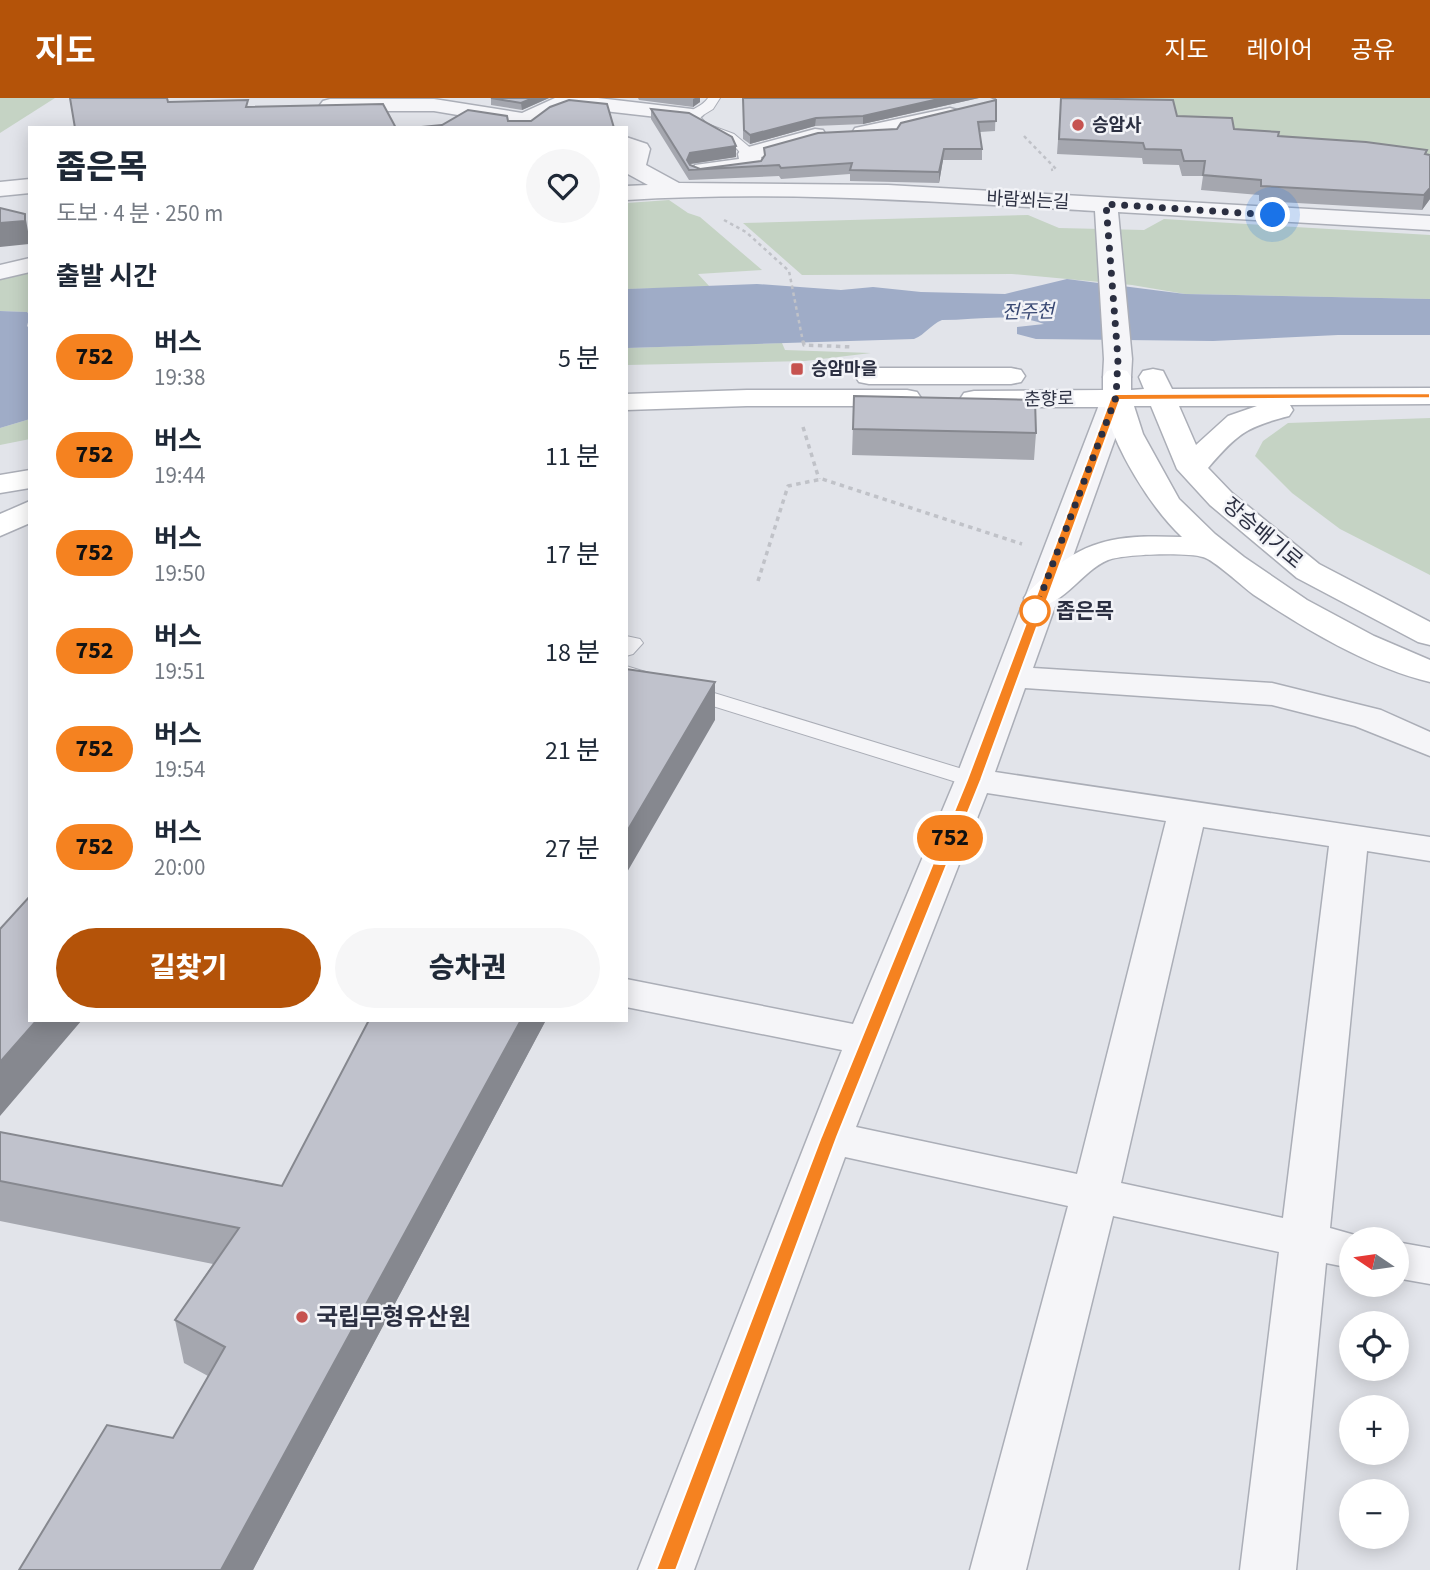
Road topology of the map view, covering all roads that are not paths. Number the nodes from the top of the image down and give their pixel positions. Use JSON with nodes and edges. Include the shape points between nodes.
{"nodes":[{"id":1,"x":714,"y":98,"type":"edge"},
{"id":2,"x":330,"y":105,"type":"edge"},
{"id":3,"x":974,"y":108,"type":"edge"},
{"id":4,"x":692,"y":115,"type":"junction"},
{"id":5,"x":523,"y":124,"type":"edge"},
{"id":6,"x":888,"y":132,"type":"edge"},
{"id":7,"x":863,"y":133,"type":"junction"},
{"id":8,"x":628,"y":144,"type":"edge"},
{"id":9,"x":749,"y":154,"type":"junction"},
{"id":10,"x":646,"y":177,"type":"junction"},
{"id":11,"x":28,"y":186,"type":"edge"},
{"id":12,"x":0,"y":189,"type":"edge"},
{"id":13,"x":675,"y":190,"type":"junction"},
{"id":14,"x":628,"y":193,"type":"edge"},
{"id":15,"x":1106,"y":213,"type":"junction"},
{"id":16,"x":1430,"y":223,"type":"edge"},
{"id":17,"x":28,"y":265,"type":"edge"},
{"id":18,"x":0,"y":272,"type":"edge"},
{"id":19,"x":1430,"y":377,"type":"edge"},
{"id":20,"x":1117,"y":378,"type":"junction"},
{"id":21,"x":628,"y":380,"type":"edge"},
{"id":22,"x":1156,"y":387,"type":"junction"},
{"id":23,"x":1430,"y":396,"type":"edge"},
{"id":24,"x":1312,"y":398,"type":"junction"},
{"id":25,"x":628,"y":402,"type":"edge"},
{"id":26,"x":28,"y":459,"type":"edge"},
{"id":27,"x":0,"y":464,"type":"edge"},
{"id":28,"x":1192,"y":469,"type":"junction"},
{"id":29,"x":28,"y":479,"type":"edge"},
{"id":30,"x":0,"y":484,"type":"edge"},
{"id":31,"x":28,"y":511,"type":"edge"},
{"id":32,"x":0,"y":527,"type":"edge"},
{"id":33,"x":1214,"y":547,"type":"junction"},
{"id":34,"x":1040,"y":598,"type":"junction"},
{"id":35,"x":1430,"y":635,"type":"edge"},
{"id":36,"x":628,"y":672,"type":"edge"},
{"id":37,"x":1430,"y":672,"type":"edge"},
{"id":38,"x":1011,"y":677,"type":"junction"},
{"id":39,"x":1430,"y":745,"type":"edge"},
{"id":40,"x":974,"y":780,"type":"junction"},
{"id":41,"x":1187,"y":813,"type":"junction"},
{"id":42,"x":1349,"y":837,"type":"junction"},
{"id":43,"x":1430,"y":849,"type":"edge"},
{"id":44,"x":628,"y":993,"type":"edge"},
{"id":45,"x":868,"y":1041,"type":"junction"},
{"id":46,"x":829,"y":1137,"type":"junction"},
{"id":47,"x":1095,"y":1194,"type":"junction"},
{"id":48,"x":1306,"y":1241,"type":"junction"},
{"id":49,"x":1339,"y":1248,"type":"edge"},
{"id":50,"x":1409,"y":1262,"type":"edge"},
{"id":51,"x":1430,"y":1266,"type":"edge"},
{"id":52,"x":666,"y":1570,"type":"edge"},
{"id":53,"x":998,"y":1570,"type":"edge"},
{"id":54,"x":1268,"y":1570,"type":"edge"}],
"edges":[{"from":1,"to":4,"type":"lane"},
{"from":2,"to":5,"type":"street","via":[[434,105]]},
{"from":3,"to":7,"type":"street"},
{"from":4,"to":5,"type":"street","via":[[569,101],[556,103]]},
{"from":4,"to":9,"type":"lane","via":[[711,131],[728,135]]},
{"from":6,"to":7,"type":"street"},
{"from":7,"to":9,"type":"street","via":[[816,135]]},
{"from":8,"to":10,"type":"street","via":[[639,149],[634,168]]},
{"from":9,"to":10,"type":"street","via":[[752,164]]},
{"from":10,"to":13,"type":"street"},
{"from":11,"to":12,"type":"street"},
{"from":13,"to":14,"type":"street","name":"바람쐬는길"},
{"from":13,"to":15,"type":"street","name":"바람쐬는길","via":[[888,192]]},
{"from":15,"to":16,"type":"street","name":"바람쐬는길"},
{"from":15,"to":20,"type":"street"},
{"from":17,"to":18,"type":"street"},
{"from":19,"to":22,"type":"street","name":"춘향로"},
{"from":20,"to":21,"type":"street","name":"춘향로","via":[[803,375]]},
{"from":20,"to":22,"type":"street","name":"춘향로"},
{"from":20,"to":25,"type":"street","name":"춘향로","via":[[1055,400]]},
{"from":20,"to":33,"type":"street","via":[[1131,441],[1175,514]]},
{"from":20,"to":34,"type":"street"},
{"from":22,"to":24,"type":"street","name":"춘향로"},
{"from":22,"to":28,"type":"street","name":"장승배기로"},
{"from":23,"to":24,"type":"street","name":"춘향로"},
{"from":24,"to":28,"type":"street","via":[[1301,409],[1269,411],[1232,424]]},
{"from":26,"to":27,"type":"street"},
{"from":28,"to":35,"type":"street","name":"장승배기로","via":[[1308,571]]},
{"from":29,"to":30,"type":"street"},
{"from":31,"to":32,"type":"street"},
{"from":33,"to":34,"type":"street","via":[[1112,550],[1082,562]]},
{"from":33,"to":37,"type":"street","via":[[1264,588],[1391,657]]},
{"from":34,"to":38,"type":"street"},
{"from":36,"to":40,"type":"lane"},
{"from":38,"to":39,"type":"street","via":[[1272,694],[1368,719]]},
{"from":38,"to":40,"type":"street"},
{"from":40,"to":41,"type":"street"},
{"from":40,"to":45,"type":"street"},
{"from":41,"to":42,"type":"street"},
{"from":41,"to":47,"type":"street"},
{"from":42,"to":43,"type":"street"},
{"from":42,"to":48,"type":"street"},
{"from":44,"to":45,"type":"street"},
{"from":45,"to":46,"type":"street"},
{"from":46,"to":47,"type":"street"},
{"from":46,"to":52,"type":"street"},
{"from":47,"to":48,"type":"street"},
{"from":47,"to":53,"type":"street"},
{"from":48,"to":49,"type":"street"},
{"from":48,"to":54,"type":"street"},
{"from":50,"to":51,"type":"street"}]}
